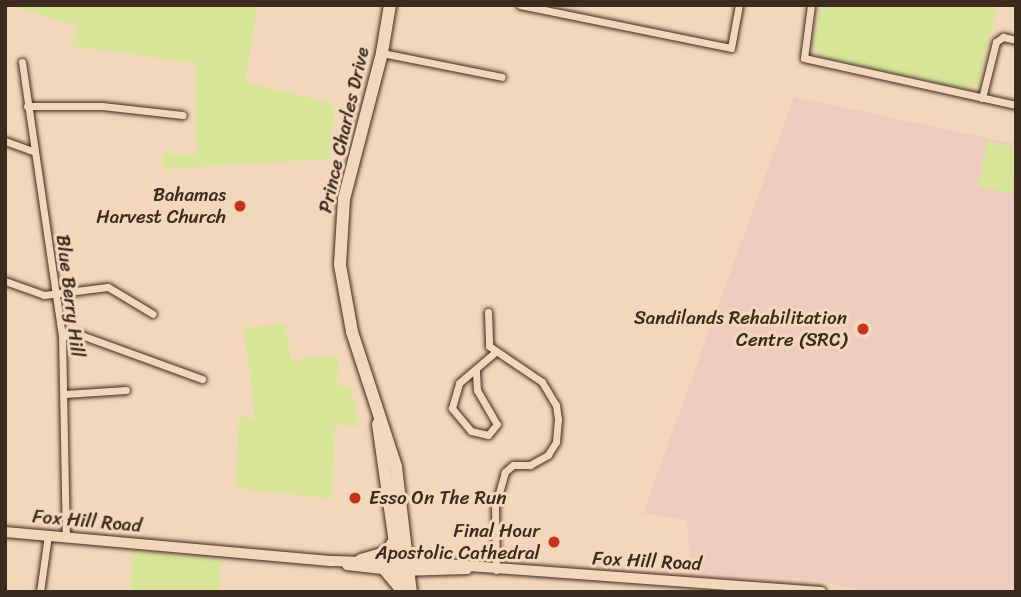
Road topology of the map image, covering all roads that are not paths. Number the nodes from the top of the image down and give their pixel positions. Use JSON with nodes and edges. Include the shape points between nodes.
{"nodes":[{"id":1,"x":390,"y":5,"type":"edge"},
{"id":2,"x":520,"y":5,"type":"edge"},
{"id":3,"x":739,"y":5,"type":"edge"},
{"id":4,"x":811,"y":5,"type":"edge"},
{"id":5,"x":1016,"y":40,"type":"edge"},
{"id":6,"x":382,"y":53,"type":"junction"},
{"id":7,"x":22,"y":62,"type":"dead end"},
{"id":8,"x":502,"y":77,"type":"dead end"},
{"id":9,"x":982,"y":98,"type":"junction"},
{"id":10,"x":1016,"y":105,"type":"edge"},
{"id":11,"x":27,"y":106,"type":"junction"},
{"id":12,"x":182,"y":115,"type":"dead end"},
{"id":13,"x":5,"y":141,"type":"edge"},
{"id":14,"x":33,"y":151,"type":"junction"},
{"id":15,"x":5,"y":281,"type":"edge"},
{"id":16,"x":58,"y":295,"type":"junction"},
{"id":17,"x":488,"y":313,"type":"dead end"},
{"id":18,"x":153,"y":314,"type":"dead end"},
{"id":19,"x":62,"y":335,"type":"junction"},
{"id":20,"x":494,"y":352,"type":"junction"},
{"id":21,"x":476,"y":372,"type":"junction"},
{"id":22,"x":202,"y":379,"type":"dead end"},
{"id":23,"x":371,"y":386,"type":"junction"},
{"id":24,"x":126,"y":390,"type":"dead end"},
{"id":25,"x":65,"y":394,"type":"junction"},
{"id":26,"x":5,"y":532,"type":"edge"},
{"id":27,"x":48,"y":535,"type":"junction"},
{"id":28,"x":66,"y":536,"type":"junction"},
{"id":29,"x":396,"y":536,"type":"junction"},
{"id":30,"x":361,"y":560,"type":"junction"},
{"id":31,"x":333,"y":561,"type":"junction"},
{"id":32,"x":405,"y":567,"type":"junction"},
{"id":33,"x":385,"y":570,"type":"junction"},
{"id":34,"x":496,"y":570,"type":"junction"},
{"id":35,"x":40,"y":592,"type":"edge"},
{"id":36,"x":402,"y":592,"type":"edge"},
{"id":37,"x":411,"y":592,"type":"edge"},
{"id":38,"x":821,"y":592,"type":"edge"}],
"edges":[{"from":1,"to":6,"type":"highway","name":"Prince Charles Drive"},
{"from":2,"to":3,"type":"street","via":[[732,48]]},
{"from":4,"to":9,"type":"street","via":[[804,58]]},
{"from":5,"to":9,"type":"street","via":[[1003,37],[996,42]]},
{"from":6,"to":8,"type":"street"},
{"from":6,"to":23,"type":"highway","name":"Prince Charles Drive","via":[[344,198],[340,246],[345,302]]},
{"from":7,"to":11,"type":"street","name":"Blue Berry Hill"},
{"from":9,"to":10,"type":"street"},
{"from":11,"to":12,"type":"street","via":[[102,106]]},
{"from":11,"to":14,"type":"street","name":"Blue Berry Hill"},
{"from":13,"to":14,"type":"street"},
{"from":14,"to":16,"type":"street","name":"Blue Berry Hill"},
{"from":15,"to":16,"type":"street","via":[[44,295]]},
{"from":16,"to":18,"type":"street","via":[[74,288],[107,287]]},
{"from":16,"to":19,"type":"street","name":"Blue Berry Hill"},
{"from":17,"to":20,"type":"street","via":[[486,338]]},
{"from":19,"to":22,"type":"street","via":[[81,335]]},
{"from":19,"to":25,"type":"street","name":"Blue Berry Hill"},
{"from":20,"to":21,"type":"street"},
{"from":20,"to":34,"type":"street","via":[[542,382],[556,405],[558,419],[556,442],[548,455],[505,472],[495,507]]},
{"from":21,"to":21,"type":"street","via":[[477,390],[497,425],[488,435],[471,431],[452,408],[459,383]]},
{"from":23,"to":29,"type":"highway","name":"Prince Charles Drive"},
{"from":23,"to":32,"type":"highway","name":"Prince Charles Drive","via":[[396,467]]},
{"from":24,"to":25,"type":"street"},
{"from":25,"to":28,"type":"street","name":"Blue Berry Hill"},
{"from":26,"to":27,"type":"main road","name":"Fox Hill Road"},
{"from":27,"to":28,"type":"main road","name":"Fox Hill Road"},
{"from":27,"to":35,"type":"street"},
{"from":28,"to":31,"type":"main road","name":"Fox Hill Road"},
{"from":29,"to":30,"type":"highway","via":[[386,553]]},
{"from":29,"to":32,"type":"highway","name":"Prince Charles Drive"},
{"from":30,"to":31,"type":"main road","name":"Fox Hill Road"},
{"from":30,"to":32,"type":"main road","name":"Fox Hill Road"},
{"from":31,"to":33,"type":"main road","name":"Fox Hill Road"},
{"from":32,"to":33,"type":"main road","name":"Fox Hill Road"},
{"from":32,"to":34,"type":"main road","name":"Fox Hill Road"},
{"from":32,"to":36,"type":"highway","name":"Prince Charles Drive"},
{"from":32,"to":37,"type":"highway","name":"Prince Charles Drive"},
{"from":33,"to":36,"type":"highway"},
{"from":34,"to":38,"type":"main road","name":"Fox Hill Road"}]}
